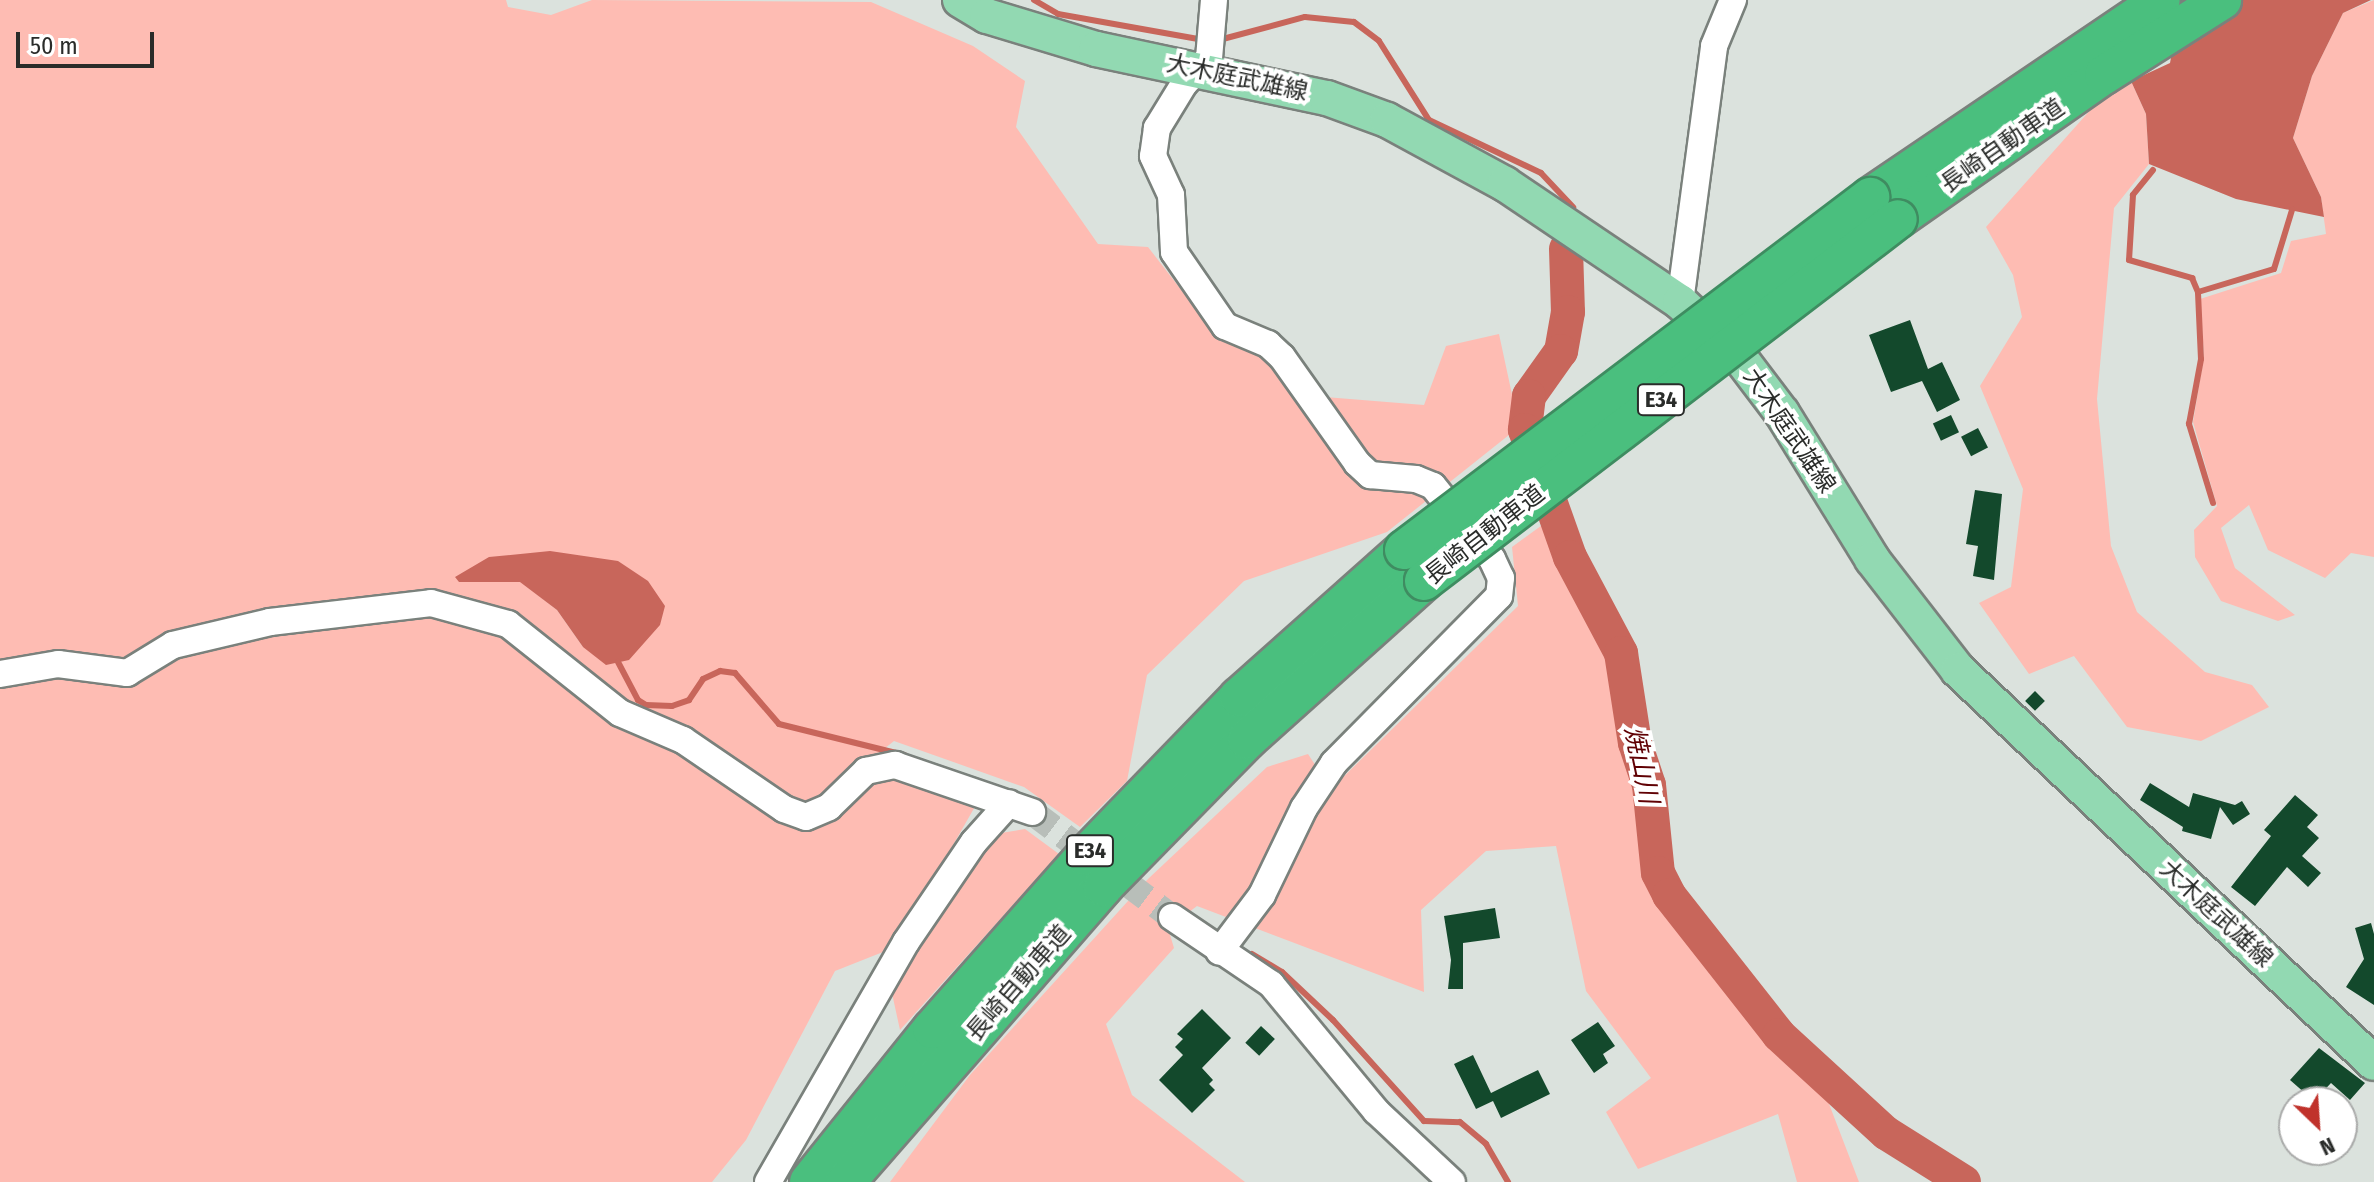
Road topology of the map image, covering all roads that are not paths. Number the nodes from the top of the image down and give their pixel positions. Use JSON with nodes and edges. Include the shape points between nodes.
{"nodes":[{"id":1,"x":960,"y":0,"type":"edge"},
{"id":2,"x":1214,"y":0,"type":"edge"},
{"id":3,"x":1733,"y":0,"type":"edge"},
{"id":4,"x":2161,"y":0,"type":"edge"},
{"id":5,"x":2222,"y":0,"type":"edge"},
{"id":6,"x":1207,"y":49,"type":"junction"},
{"id":7,"x":1884,"y":208,"type":"junction"},
{"id":8,"x":1680,"y":302,"type":"junction"},
{"id":9,"x":0,"y":674,"type":"edge"},
{"id":10,"x":1172,"y":917,"type":"tunnel mouth"},
{"id":11,"x":1219,"y":952,"type":"junction"},
{"id":12,"x":2374,"y":1063,"type":"edge"},
{"id":13,"x":768,"y":1182,"type":"edge"},
{"id":14,"x":809,"y":1182,"type":"edge"},
{"id":15,"x":846,"y":1182,"type":"edge"},
{"id":16,"x":1452,"y":1182,"type":"edge"}],
"edges":[{"from":1,"to":6,"type":"main road","name":"大木庭武雄線","via":[[987,16],[1039,33]]},
{"from":2,"to":6,"type":"street"},
{"from":3,"to":8,"type":"street","via":[[1714,46]]},
{"from":4,"to":7,"type":"highway","name":"長崎自動車道","number":"E34","via":[[2108,33]]},
{"from":5,"to":7,"type":"highway","name":"長崎自動車道","number":"E34"},
{"from":6,"to":8,"type":"main road","name":"大木庭武雄線","via":[[1430,140]]},
{"from":6,"to":11,"type":"street","via":[[1157,128],[1153,156],[1171,195],[1174,252],[1225,326],[1268,344],[1282,357],[1357,463],[1370,475],[1433,486],[1492,559],[1501,578],[1499,596],[1334,763],[1304,808],[1262,895]]},
{"from":7,"to":14,"type":"highway","name":"長崎自動車道","number":"E34","bridge":true,"via":[[1404,550],[1239,697],[1085,856],[932,1029]]},
{"from":7,"to":15,"type":"highway","name":"長崎自動車道","number":"E34","bridge":true,"via":[[1424,581],[1247,740],[1103,887]]},
{"from":8,"to":12,"type":"main road","name":"大木庭武雄線","via":[[1741,359],[1782,413],[1889,585],[1958,670]]},
{"from":9,"to":13,"type":"street","via":[[58,664],[127,673],[173,645],[270,622],[431,603],[508,624],[620,713],[683,740],[784,809],[806,817],[829,807],[866,771],[895,765],[1020,807],[974,842],[906,942]]},
{"from":10,"to":11,"type":"street"},
{"from":11,"to":16,"type":"street","via":[[1271,984],[1376,1111]]}]}
